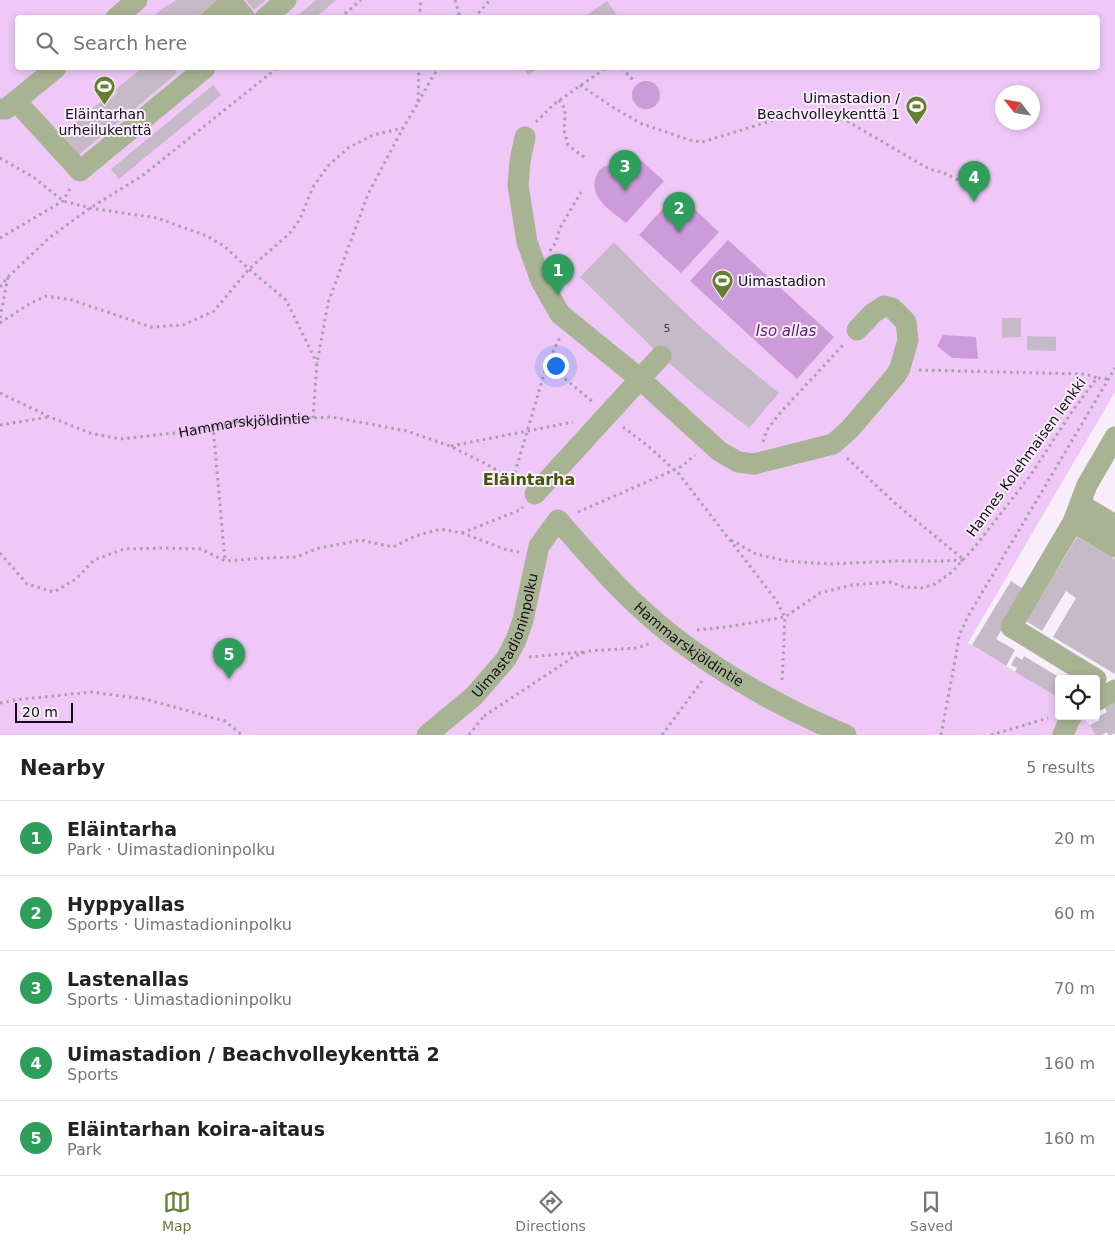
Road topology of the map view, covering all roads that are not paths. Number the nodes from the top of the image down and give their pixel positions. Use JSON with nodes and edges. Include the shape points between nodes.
{"nodes":[{"id":1,"x":286,"y":0,"type":"edge"},
{"id":2,"x":235,"y":6,"type":"edge"},
{"id":3,"x":139,"y":7,"type":"edge"},
{"id":4,"x":122,"y":15,"type":"edge"},
{"id":5,"x":218,"y":15,"type":"edge"},
{"id":6,"x":268,"y":15,"type":"edge"},
{"id":7,"x":53,"y":70,"type":"edge"},
{"id":8,"x":196,"y":70,"type":"edge"},
{"id":9,"x":8,"y":105,"type":"edge"},
{"id":10,"x":525,"y":137,"type":"road end"},
{"id":11,"x":857,"y":330,"type":"road end"},
{"id":12,"x":661,"y":356,"type":"dead end"},
{"id":13,"x":640,"y":379,"type":"junction"},
{"id":14,"x":1115,"y":437,"type":"edge"},
{"id":15,"x":535,"y":494,"type":"road end"},
{"id":16,"x":1076,"y":513,"type":"junction"},
{"id":17,"x":558,"y":520,"type":"joint"},
{"id":18,"x":1115,"y":525,"type":"edge"},
{"id":19,"x":1115,"y":547,"type":"edge"},
{"id":20,"x":1089,"y":675,"type":"edge"},
{"id":21,"x":1100,"y":681,"type":"edge"},
{"id":22,"x":1115,"y":690,"type":"edge"},
{"id":23,"x":1100,"y":699,"type":"edge"},
{"id":24,"x":427,"y":735,"type":"edge"},
{"id":25,"x":846,"y":735,"type":"edge"}],
"edges":[{"from":1,"to":6,"type":"street"},
{"from":2,"to":5,"type":"street"},
{"from":3,"to":4,"type":"street"},
{"from":7,"to":9,"type":"street"},
{"from":8,"to":9,"type":"street","via":[[80,172]]},
{"from":10,"to":13,"type":"street","via":[[518,185],[527,242],[541,281],[560,314]]},
{"from":11,"to":13,"type":"street","via":[[884,306],[892,308],[906,322],[908,340],[896,375],[833,444],[754,464],[738,462],[719,451]]},
{"from":12,"to":13,"type":"street"},
{"from":13,"to":15,"type":"street"},
{"from":14,"to":16,"type":"street","via":[[1087,485]]},
{"from":16,"to":18,"type":"street"},
{"from":16,"to":19,"type":"street"},
{"from":16,"to":20,"type":"street","via":[[1011,627]]},
{"from":17,"to":24,"type":"street","name":"Uimastadioninpolku","via":[[539,546],[523,620],[506,659],[474,696]]},
{"from":17,"to":25,"type":"street","name":"Hammarskjöldintie","via":[[620,589],[674,636],[714,665],[781,704]]},
{"from":21,"to":22,"type":"street"},
{"from":22,"to":23,"type":"street"}]}
